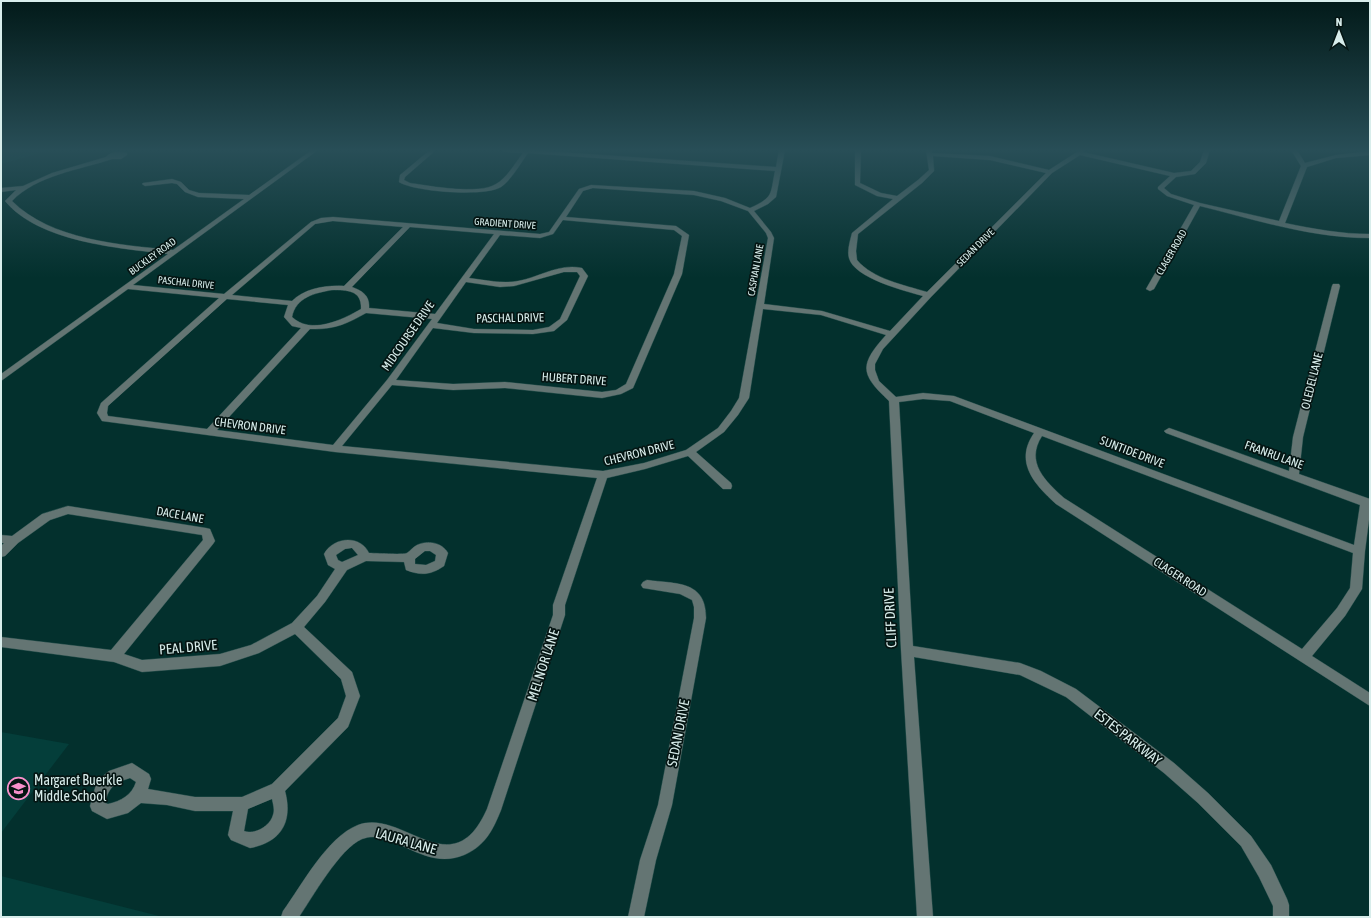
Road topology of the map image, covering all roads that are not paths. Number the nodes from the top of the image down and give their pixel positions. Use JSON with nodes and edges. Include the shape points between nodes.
{"nodes":[{"id":1,"x":16,"y":193,"type":"edge"},
{"id":2,"x":192,"y":193,"type":"edge"},
{"id":3,"x":256,"y":193,"type":"edge"},
{"id":4,"x":579,"y":193,"type":"edge"},
{"id":5,"x":692,"y":193,"type":"edge"},
{"id":6,"x":774,"y":193,"type":"edge"},
{"id":7,"x":875,"y":193,"type":"edge"},
{"id":8,"x":905,"y":193,"type":"edge"},
{"id":9,"x":1029,"y":193,"type":"edge"},
{"id":10,"x":1164,"y":193,"type":"edge"},
{"id":11,"x":1294,"y":193,"type":"edge"},
{"id":12,"x":250,"y":197,"type":"junction"},
{"id":13,"x":10,"y":198,"type":"junction"},
{"id":14,"x":898,"y":198,"type":"junction"},
{"id":15,"x":1,"y":199,"type":"edge"},
{"id":16,"x":1198,"y":204,"type":"junction"},
{"id":17,"x":750,"y":210,"type":"junction"},
{"id":18,"x":560,"y":218,"type":"junction"},
{"id":19,"x":321,"y":220,"type":"joint"},
{"id":20,"x":1282,"y":223,"type":"junction"},
{"id":21,"x":408,"y":226,"type":"junction"},
{"id":22,"x":498,"y":233,"type":"junction"},
{"id":23,"x":1370,"y":236,"type":"edge"},
{"id":24,"x":1359,"y":237,"type":"junction"},
{"id":25,"x":1370,"y":241,"type":"edge"},
{"id":26,"x":174,"y":252,"type":"junction"},
{"id":27,"x":464,"y":280,"type":"junction"},
{"id":28,"x":1336,"y":286,"type":"dead end"},
{"id":29,"x":126,"y":287,"type":"junction"},
{"id":30,"x":347,"y":288,"type":"junction"},
{"id":31,"x":1150,"y":289,"type":"dead end"},
{"id":32,"x":928,"y":295,"type":"junction"},
{"id":33,"x":225,"y":297,"type":"junction"},
{"id":34,"x":292,"y":303,"type":"junction"},
{"id":35,"x":759,"y":306,"type":"junction"},
{"id":36,"x":365,"y":310,"type":"junction"},
{"id":37,"x":436,"y":317,"type":"junction"},
{"id":38,"x":431,"y":325,"type":"junction"},
{"id":39,"x":307,"y":327,"type":"junction"},
{"id":40,"x":891,"y":334,"type":"junction"},
{"id":41,"x":1,"y":368,"type":"edge"},
{"id":42,"x":11,"y":370,"type":"junction"},
{"id":43,"x":1,"y":378,"type":"edge"},
{"id":44,"x":390,"y":382,"type":"junction"},
{"id":45,"x":894,"y":400,"type":"junction"},
{"id":46,"x":1040,"y":431,"type":"junction"},
{"id":47,"x":1169,"y":431,"type":"dead end"},
{"id":48,"x":209,"y":433,"type":"junction"},
{"id":49,"x":335,"y":449,"type":"junction"},
{"id":50,"x":690,"y":452,"type":"junction"},
{"id":51,"x":603,"y":475,"type":"junction"},
{"id":52,"x":1294,"y":476,"type":"junction"},
{"id":53,"x":727,"y":486,"type":"dead end"},
{"id":54,"x":1368,"y":503,"type":"edge"},
{"id":55,"x":1,"y":539,"type":"edge"},
{"id":56,"x":14,"y":540,"type":"junction"},
{"id":57,"x":1359,"y":551,"type":"junction"},
{"id":58,"x":1,"y":553,"type":"edge"},
{"id":59,"x":365,"y":557,"type":"junction"},
{"id":60,"x":409,"y":558,"type":"dead end"},
{"id":61,"x":343,"y":567,"type":"junction"},
{"id":62,"x":647,"y":585,"type":"dead end"},
{"id":63,"x":296,"y":627,"type":"junction"},
{"id":64,"x":1,"y":642,"type":"edge"},
{"id":65,"x":907,"y":650,"type":"junction"},
{"id":66,"x":114,"y":656,"type":"junction"},
{"id":67,"x":1304,"y":656,"type":"junction"},
{"id":68,"x":1370,"y":700,"type":"edge"},
{"id":69,"x":277,"y":789,"type":"junction"},
{"id":70,"x":139,"y":795,"type":"dead end"},
{"id":71,"x":242,"y":804,"type":"junction"},
{"id":72,"x":467,"y":846,"type":"joint"},
{"id":73,"x":289,"y":917,"type":"edge"},
{"id":74,"x":636,"y":917,"type":"edge"},
{"id":75,"x":925,"y":917,"type":"edge"},
{"id":76,"x":1282,"y":917,"type":"edge"}],
"edges":[{"from":1,"to":13,"type":"street"},
{"from":2,"to":12,"type":"street"},
{"from":3,"to":12,"type":"street","name":"BUCKLEY ROAD"},
{"from":4,"to":18,"type":"street","name":"GRADIENT DRIVE"},
{"from":5,"to":17,"type":"street","name":"CASPIAN LANE","via":[[723,199]]},
{"from":6,"to":17,"type":"street","via":[[773,198],[766,203]]},
{"from":7,"to":14,"type":"street"},
{"from":8,"to":14,"type":"street"},
{"from":9,"to":32,"type":"street","name":"SEDAN DRIVE"},
{"from":10,"to":16,"type":"street"},
{"from":11,"to":20,"type":"street"},
{"from":12,"to":26,"type":"street","name":"BUCKLEY ROAD"},
{"from":13,"to":15,"type":"street"},
{"from":13,"to":26,"type":"street","via":[[8,201],[14,210],[59,232],[126,247]]},
{"from":14,"to":32,"type":"street","via":[[855,233],[852,253],[854,261],[860,268],[882,279]]},
{"from":16,"to":20,"type":"street"},
{"from":16,"to":31,"type":"street","name":"CLAGER ROAD"},
{"from":17,"to":35,"type":"street","name":"CASPIAN LANE","via":[[771,238]]},
{"from":18,"to":22,"type":"street","name":"GRADIENT DRIVE","via":[[551,232],[540,236]]},
{"from":18,"to":44,"type":"street","name":"HUBERT DRIVE","via":[[676,228],[686,235],[678,274],[630,386],[618,392],[602,395],[505,385],[453,387]]},
{"from":19,"to":21,"type":"street","name":"GRADIENT DRIVE"},
{"from":19,"to":33,"type":"street","name":"CHEVRON DRIVE","via":[[308,227]]},
{"from":20,"to":24,"type":"street","via":[[1312,231]]},
{"from":21,"to":22,"type":"street","name":"GRADIENT DRIVE"},
{"from":21,"to":30,"type":"street"},
{"from":22,"to":27,"type":"street","name":"MIDCOURSE DRIVE"},
{"from":23,"to":24,"type":"street"},
{"from":24,"to":25,"type":"street"},
{"from":26,"to":29,"type":"street","name":"BUCKLEY ROAD"},
{"from":27,"to":37,"type":"street","name":"MIDCOURSE DRIVE"},
{"from":27,"to":38,"type":"street","name":"PASCHAL DRIVE","via":[[512,284],[569,269],[579,270],[584,276],[563,320],[551,329],[533,332],[474,331]]},
{"from":28,"to":52,"type":"street","name":"OLEDEL LANE","via":[[1298,437]]},
{"from":29,"to":33,"type":"street","name":"PASCHAL DRIVE"},
{"from":29,"to":42,"type":"street","name":"BUCKLEY ROAD"},
{"from":30,"to":34,"type":"street","via":[[311,292]]},
{"from":30,"to":36,"type":"street","via":[[365,297]]},
{"from":32,"to":40,"type":"street","name":"SEDAN DRIVE"},
{"from":33,"to":34,"type":"street","name":"PASCHAL DRIVE"},
{"from":33,"to":48,"type":"street","name":"CHEVRON DRIVE","via":[[104,405],[102,413],[105,419]]},
{"from":34,"to":39,"type":"street","via":[[288,317],[295,324]]},
{"from":35,"to":40,"type":"street","via":[[822,313]]},
{"from":35,"to":50,"type":"street","name":"CASPIAN LANE","via":[[744,398],[721,430]]},
{"from":36,"to":37,"type":"street"},
{"from":36,"to":39,"type":"street","via":[[344,322],[323,327]]},
{"from":37,"to":38,"type":"street","name":"MIDCOURSE DRIVE"},
{"from":38,"to":44,"type":"street","name":"MIDCOURSE DRIVE"},
{"from":39,"to":48,"type":"street"},
{"from":40,"to":45,"type":"street","via":[[874,354],[869,370],[879,387]]},
{"from":41,"to":42,"type":"street"},
{"from":42,"to":43,"type":"street","name":"BUCKLEY ROAD"},
{"from":44,"to":49,"type":"street","name":"MIDCOURSE DRIVE"},
{"from":45,"to":46,"type":"street","name":"SUNTIDE DRIVE","via":[[923,396],[951,398]]},
{"from":45,"to":65,"type":"street","name":"CLIFF DRIVE"},
{"from":46,"to":57,"type":"street","name":"SUNTIDE DRIVE"},
{"from":46,"to":67,"type":"street","name":"CLAGER ROAD","via":[[1031,447],[1030,462],[1044,488],[1060,501]]},
{"from":47,"to":52,"type":"street","name":"FRANRU LANE"},
{"from":48,"to":49,"type":"street","name":"CHEVRON DRIVE"},
{"from":49,"to":51,"type":"street","name":"CHEVRON DRIVE"},
{"from":50,"to":51,"type":"street","name":"CHEVRON DRIVE","via":[[645,466]]},
{"from":50,"to":53,"type":"street"},
{"from":51,"to":72,"type":"street","name":"MEL NOR LANE","via":[[490,821],[475,841]]},
{"from":52,"to":54,"type":"street","name":"FRANRU LANE"},
{"from":54,"to":57,"type":"street"},
{"from":55,"to":56,"type":"street"},
{"from":56,"to":58,"type":"street"},
{"from":56,"to":66,"type":"street","name":"DACE LANE","via":[[46,517],[68,510],[206,532],[209,541]]},
{"from":57,"to":67,"type":"street","via":[[1356,589],[1341,612]]},
{"from":59,"to":60,"type":"street"},
{"from":59,"to":61,"type":"street"},
{"from":59,"to":61,"type":"street","via":[[355,544],[347,543],[330,554],[331,560],[337,566]]},
{"from":61,"to":63,"type":"street","name":"PEAL DRIVE","via":[[321,599]]},
{"from":62,"to":74,"type":"street","name":"SEDAN DRIVE","via":[[686,591],[696,597],[700,606],[700,618],[665,805],[647,858]]},
{"from":63,"to":66,"type":"street","name":"PEAL DRIVE","via":[[255,650],[220,660],[142,666]]},
{"from":63,"to":69,"type":"street","via":[[347,676],[353,696],[343,722]]},
{"from":64,"to":66,"type":"street","name":"PEAL DRIVE"},
{"from":65,"to":75,"type":"street","name":"CLIFF DRIVE"},
{"from":65,"to":76,"type":"street","name":"ESTES PARKWAY","via":[[1020,669],[1071,693],[1169,768],[1246,841],[1265,871],[1281,905]]},
{"from":67,"to":68,"type":"street","name":"CLAGER ROAD"},
{"from":69,"to":71,"type":"street"},
{"from":69,"to":71,"type":"street","via":[[281,815],[274,828],[263,837],[249,840],[236,835]]},
{"from":70,"to":71,"type":"street","via":[[195,804]]},
{"from":72,"to":73,"type":"street","name":"LAURA LANE","via":[[448,852],[430,850],[377,830],[362,831],[337,849]]}]}
